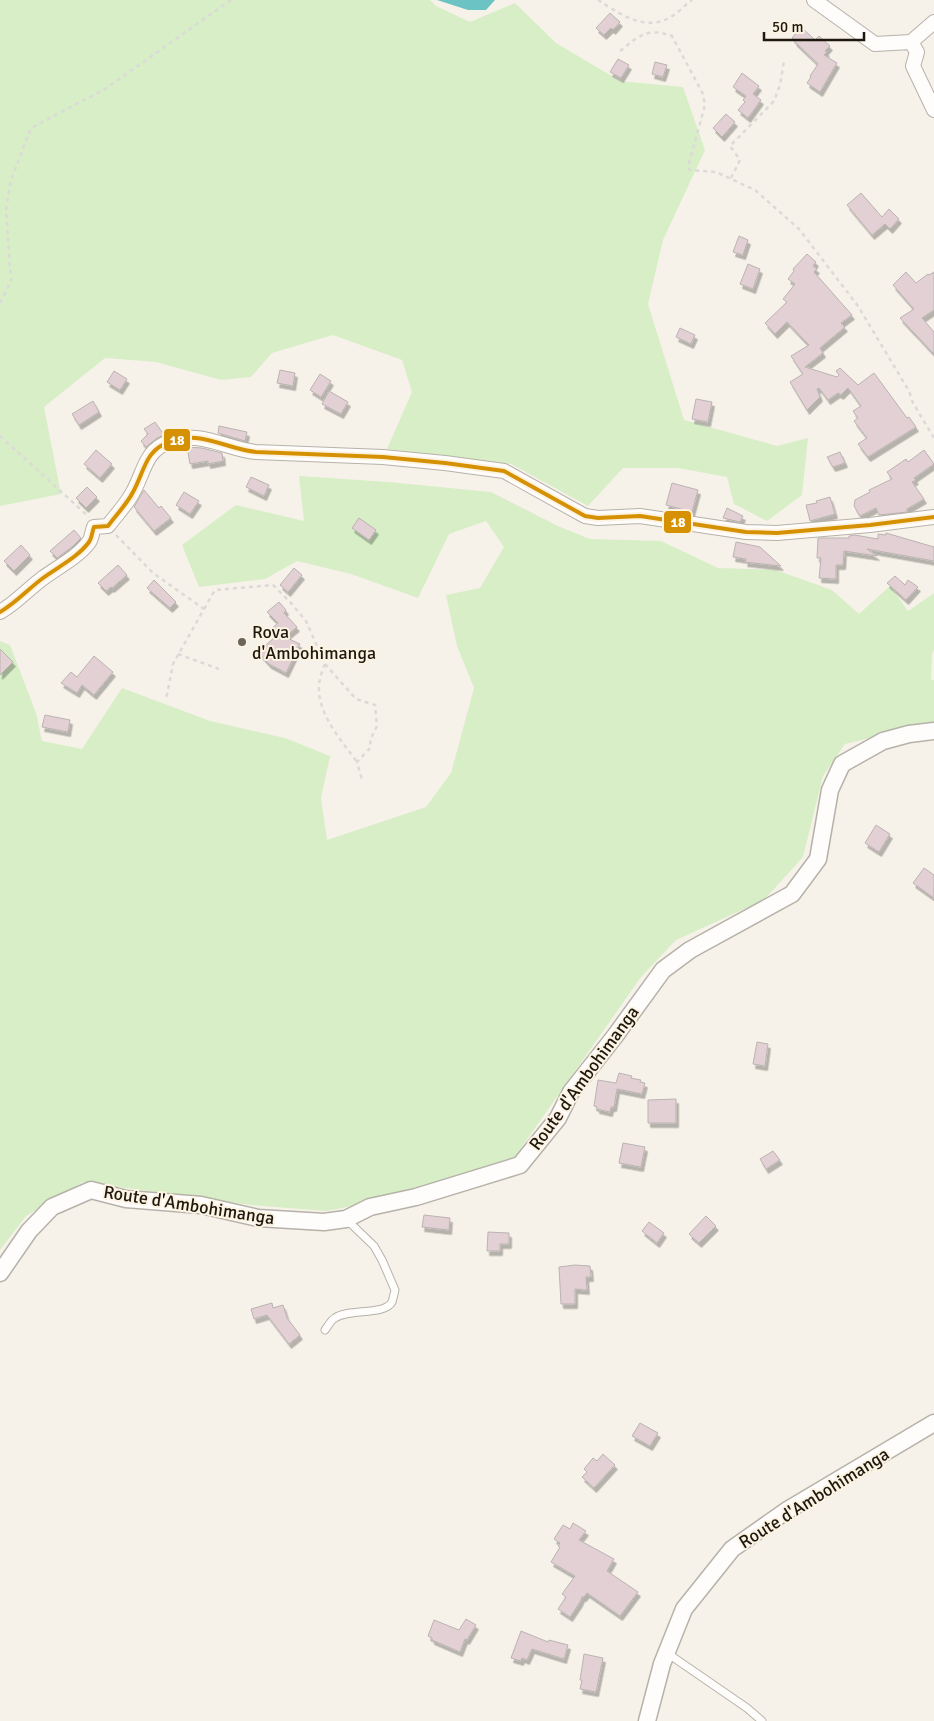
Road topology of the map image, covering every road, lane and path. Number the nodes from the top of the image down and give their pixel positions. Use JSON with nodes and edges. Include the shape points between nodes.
{"nodes":[{"id":1,"x":231,"y":0,"type":"edge"},
{"id":2,"x":598,"y":0,"type":"edge"},
{"id":3,"x":692,"y":0,"type":"edge"},
{"id":4,"x":814,"y":0,"type":"edge"},
{"id":5,"x":934,"y":22,"type":"edge"},
{"id":6,"x":911,"y":42,"type":"junction"},
{"id":7,"x":620,"y":51,"type":"dead end"},
{"id":8,"x":784,"y":61,"type":"dead end"},
{"id":9,"x":934,"y":110,"type":"edge"},
{"id":10,"x":731,"y":178,"type":"junction"},
{"id":11,"x":0,"y":303,"type":"edge"},
{"id":12,"x":0,"y":436,"type":"edge"},
{"id":13,"x":934,"y":438,"type":"edge"},
{"id":14,"x":934,"y":517,"type":"edge"},
{"id":15,"x":101,"y":527,"type":"junction"},
{"id":16,"x":204,"y":609,"type":"junction"},
{"id":17,"x":0,"y":612,"type":"edge"},
{"id":18,"x":178,"y":654,"type":"junction"},
{"id":19,"x":325,"y":664,"type":"junction"},
{"id":20,"x":219,"y":669,"type":"dead end"},
{"id":21,"x":166,"y":700,"type":"dead end"},
{"id":22,"x":934,"y":731,"type":"edge"},
{"id":23,"x":357,"y":762,"type":"junction"},
{"id":24,"x":362,"y":780,"type":"dead end"},
{"id":25,"x":346,"y":1219,"type":"junction"},
{"id":26,"x":0,"y":1274,"type":"edge"},
{"id":27,"x":325,"y":1330,"type":"dead end"},
{"id":28,"x":934,"y":1423,"type":"edge"},
{"id":29,"x":666,"y":1653,"type":"junction"},
{"id":30,"x":647,"y":1721,"type":"edge"},
{"id":31,"x":762,"y":1721,"type":"edge"}],
"edges":[{"from":1,"to":11,"type":"path","via":[[105,89],[31,128],[11,180],[6,209],[11,281]]},
{"from":2,"to":3,"type":"path","via":[[625,18],[653,24],[667,19]]},
{"from":4,"to":6,"type":"street","via":[[875,44]]},
{"from":5,"to":6,"type":"street"},
{"from":6,"to":9,"type":"street","via":[[917,52],[913,66]]},
{"from":7,"to":10,"type":"path","via":[[640,35],[658,31],[672,36],[703,94],[705,105],[688,167]]},
{"from":8,"to":10,"type":"path","via":[[774,101],[730,146],[740,160]]},
{"from":10,"to":13,"type":"path","via":[[755,190],[799,229],[858,306]]},
{"from":12,"to":15,"type":"path"},
{"from":14,"to":15,"type":"street","via":[[777,533],[746,532],[640,516],[598,518],[585,516],[504,471],[383,457],[244,451],[194,438],[161,444],[149,456],[133,493]]},
{"from":15,"to":16,"type":"path","via":[[154,573]]},
{"from":15,"to":17,"type":"street","via":[[69,560]]},
{"from":16,"to":18,"type":"path"},
{"from":16,"to":19,"type":"path","via":[[215,590],[273,585],[306,621]]},
{"from":18,"to":20,"type":"path"},
{"from":18,"to":21,"type":"path"},
{"from":19,"to":23,"type":"path","via":[[319,681],[321,704],[333,730]]},
{"from":19,"to":23,"type":"path","via":[[356,698],[375,705],[378,726],[370,740],[371,747]]},
{"from":22,"to":25,"type":"street","name":"Route d'Ambohimanga","via":[[883,741],[842,764],[830,790],[818,860],[792,894],[690,950],[662,970],[571,1092],[558,1118],[520,1165],[416,1197],[370,1207]]},
{"from":23,"to":24,"type":"path"},
{"from":25,"to":26,"type":"street","name":"Route d'Ambohimanga","via":[[324,1222],[258,1218],[201,1205],[126,1199],[91,1190],[52,1207],[29,1231]]},
{"from":25,"to":27,"type":"lane","via":[[374,1246],[395,1290],[391,1304],[384,1310],[334,1318]]},
{"from":28,"to":29,"type":"street","name":"Route d'Ambohimanga","via":[[786,1511],[732,1549],[684,1609]]},
{"from":29,"to":30,"type":"street","name":"Route d'Ambohimanga"},
{"from":29,"to":31,"type":"lane"}]}
